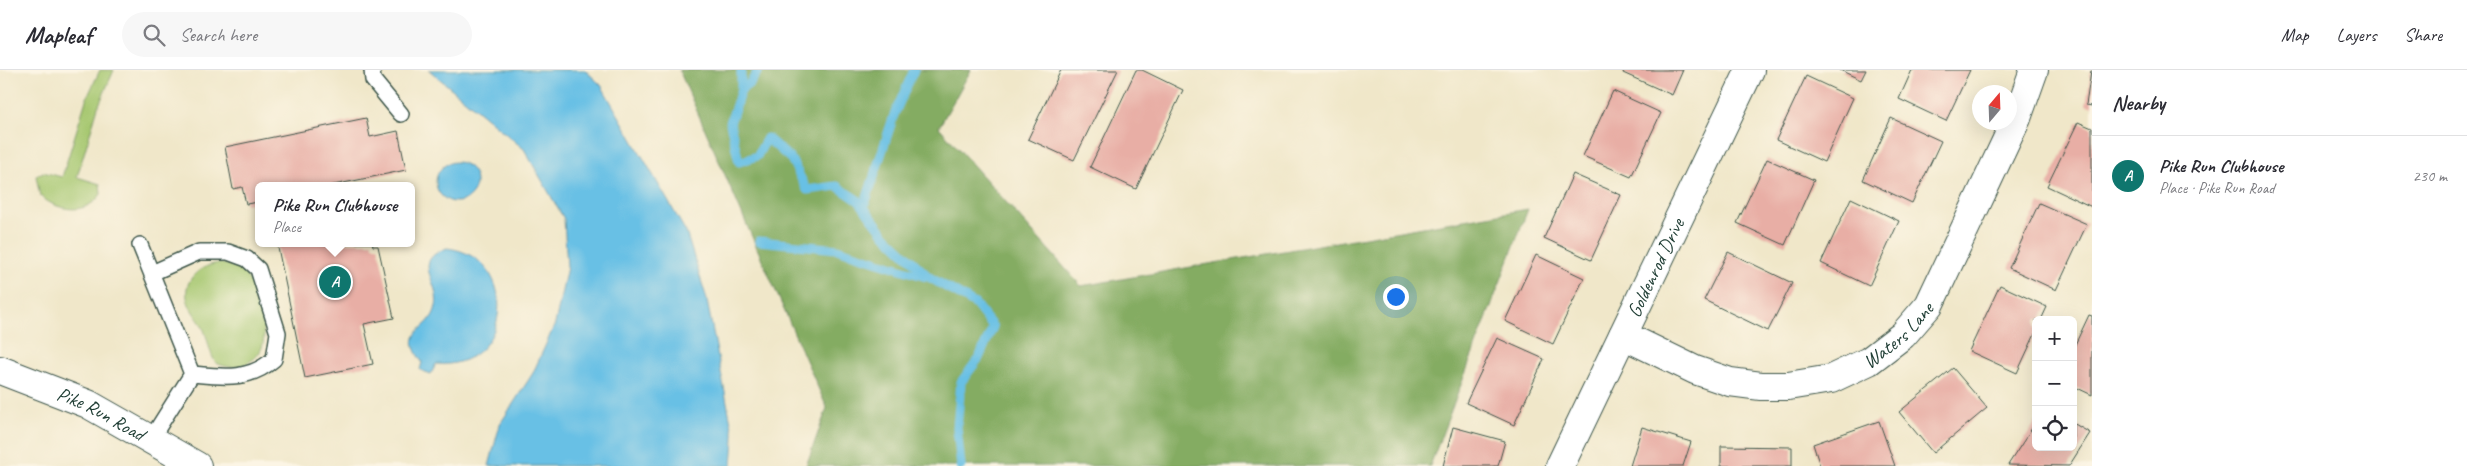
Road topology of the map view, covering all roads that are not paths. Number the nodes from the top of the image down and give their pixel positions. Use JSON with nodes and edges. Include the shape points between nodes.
{"nodes":[{"id":1,"x":372,"y":70,"type":"edge"},
{"id":2,"x":1750,"y":70,"type":"edge"},
{"id":3,"x":2034,"y":70,"type":"edge"},
{"id":4,"x":400,"y":114,"type":"dead end"},
{"id":5,"x":140,"y":245,"type":"dead end"},
{"id":6,"x":152,"y":273,"type":"junction"},
{"id":7,"x":1623,"y":335,"type":"junction"},
{"id":8,"x":0,"y":370,"type":"edge"},
{"id":9,"x":192,"y":374,"type":"junction"},
{"id":10,"x":151,"y":440,"type":"junction"},
{"id":11,"x":196,"y":466,"type":"edge"},
{"id":12,"x":1560,"y":466,"type":"edge"}],
"edges":[{"from":1,"to":4,"type":"lane","via":[[373,80]]},
{"from":2,"to":7,"type":"street","name":"Goldenrod Drive"},
{"from":3,"to":7,"type":"street","name":"Waters Lane","via":[[2017,118],[1929,305],[1903,335],[1868,361],[1832,378],[1788,386],[1761,386],[1730,382],[1695,370]]},
{"from":5,"to":6,"type":"lane"},
{"from":6,"to":9,"type":"lane"},
{"from":6,"to":9,"type":"lane","via":[[199,252],[228,252],[247,259],[258,270],[278,333],[274,359],[261,370],[231,377]]},
{"from":7,"to":12,"type":"street","name":"Goldenrod Drive"},
{"from":8,"to":10,"type":"street","name":"Pike Run Road","via":[[88,404]]},
{"from":9,"to":10,"type":"lane"},
{"from":10,"to":11,"type":"street","name":"Pike Run Road"}]}
